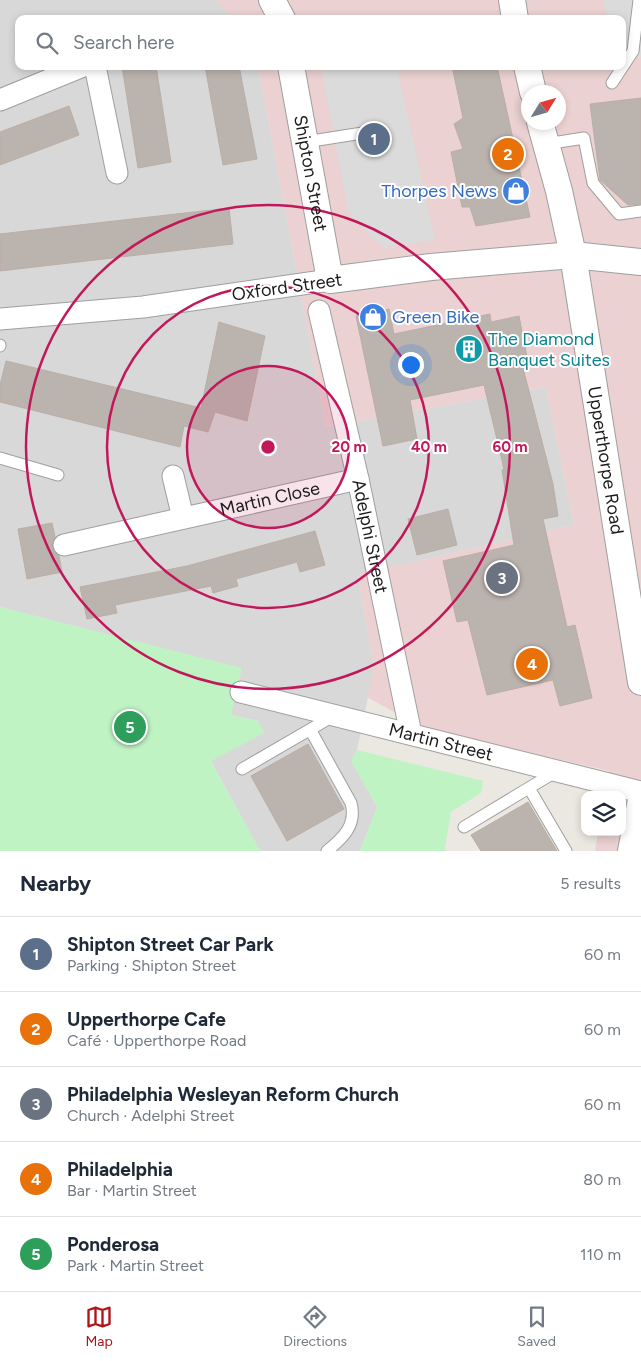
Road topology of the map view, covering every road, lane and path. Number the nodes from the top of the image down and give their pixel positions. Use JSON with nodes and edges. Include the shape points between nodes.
{"nodes":[{"id":1,"x":272,"y":0,"type":"edge"},
{"id":2,"x":512,"y":0,"type":"edge"},
{"id":3,"x":639,"y":0,"type":"edge"},
{"id":4,"x":280,"y":15,"type":"edge"},
{"id":5,"x":514,"y":15,"type":"edge"},
{"id":6,"x":626,"y":62,"type":"edge"},
{"id":7,"x":73,"y":70,"type":"edge"},
{"id":8,"x":96,"y":70,"type":"edge"},
{"id":9,"x":292,"y":70,"type":"edge"},
{"id":10,"x":528,"y":70,"type":"edge"},
{"id":11,"x":621,"y":70,"type":"edge"},
{"id":12,"x":612,"y":83,"type":"dead end"},
{"id":13,"x":531,"y":85,"type":"edge"},
{"id":14,"x":0,"y":100,"type":"edge"},
{"id":15,"x":369,"y":132,"type":"dead end"},
{"id":16,"x":543,"y":133,"type":"edge"},
{"id":17,"x":305,"y":142,"type":"junction"},
{"id":18,"x":117,"y":173,"type":"dead end"},
{"id":19,"x":641,"y":212,"type":"edge"},
{"id":20,"x":573,"y":256,"type":"junction"},
{"id":21,"x":641,"y":262,"type":"edge"},
{"id":22,"x":330,"y":280,"type":"junction"},
{"id":23,"x":319,"y":311,"type":"dead end"},
{"id":24,"x":0,"y":319,"type":"edge"},
{"id":25,"x":0,"y":458,"type":"edge"},
{"id":26,"x":58,"y":475,"type":"dead end"},
{"id":27,"x":173,"y":476,"type":"dead end"},
{"id":28,"x":358,"y":479,"type":"junction"},
{"id":29,"x":183,"y":518,"type":"junction"},
{"id":30,"x":64,"y":545,"type":"dead end"},
{"id":31,"x":641,"y":682,"type":"edge"},
{"id":32,"x":241,"y":692,"type":"dead end"},
{"id":33,"x":336,"y":715,"type":"junction"},
{"id":34,"x":311,"y":730,"type":"junction"},
{"id":35,"x":411,"y":734,"type":"junction"},
{"id":36,"x":242,"y":769,"type":"dead end"},
{"id":37,"x":558,"y":770,"type":"junction"},
{"id":38,"x":529,"y":788,"type":"junction"},
{"id":39,"x":641,"y":792,"type":"edge"},
{"id":40,"x":641,"y":800,"type":"edge"},
{"id":41,"x":464,"y":827,"type":"dead end"},
{"id":42,"x":327,"y":851,"type":"edge"},
{"id":43,"x":566,"y":851,"type":"edge"},
{"id":44,"x":631,"y":851,"type":"edge"}],
"edges":[{"from":1,"to":4,"type":"street"},
{"from":2,"to":5,"type":"street"},
{"from":3,"to":6,"type":"lane","via":[[633,51]]},
{"from":7,"to":14,"type":"street"},
{"from":8,"to":18,"type":"street"},
{"from":9,"to":17,"type":"street","name":"Shipton Street"},
{"from":10,"to":13,"type":"street"},
{"from":11,"to":12,"type":"lane"},
{"from":15,"to":17,"type":"lane"},
{"from":16,"to":19,"type":"lane","via":[[584,138],[593,184],[619,214]]},
{"from":16,"to":20,"type":"street","name":"Upperthorpe Road"},
{"from":17,"to":22,"type":"street","name":"Shipton Street"},
{"from":20,"to":21,"type":"street","name":"Oxford Street"},
{"from":20,"to":22,"type":"street","name":"Oxford Street","via":[[431,267]]},
{"from":20,"to":31,"type":"street","name":"Upperthorpe Road"},
{"from":22,"to":24,"type":"street","name":"Oxford Street","via":[[143,307]]},
{"from":23,"to":28,"type":"street","name":"Adelphi Street"},
{"from":25,"to":26,"type":"lane"},
{"from":27,"to":29,"type":"street"},
{"from":28,"to":29,"type":"street","name":"Martin Close"},
{"from":28,"to":35,"type":"street","name":"Adelphi Street"},
{"from":29,"to":30,"type":"street","name":"Martin Close"},
{"from":32,"to":33,"type":"street","name":"Martin Street"},
{"from":33,"to":34,"type":"lane"},
{"from":33,"to":35,"type":"street","name":"Martin Street"},
{"from":34,"to":36,"type":"lane"},
{"from":34,"to":42,"type":"lane","via":[[351,802],[354,814],[346,836]]},
{"from":35,"to":37,"type":"street","name":"Martin Street"},
{"from":37,"to":38,"type":"lane"},
{"from":37,"to":39,"type":"street","name":"Martin Street"},
{"from":38,"to":41,"type":"lane"},
{"from":38,"to":43,"type":"lane"},
{"from":40,"to":44,"type":"street"}]}
